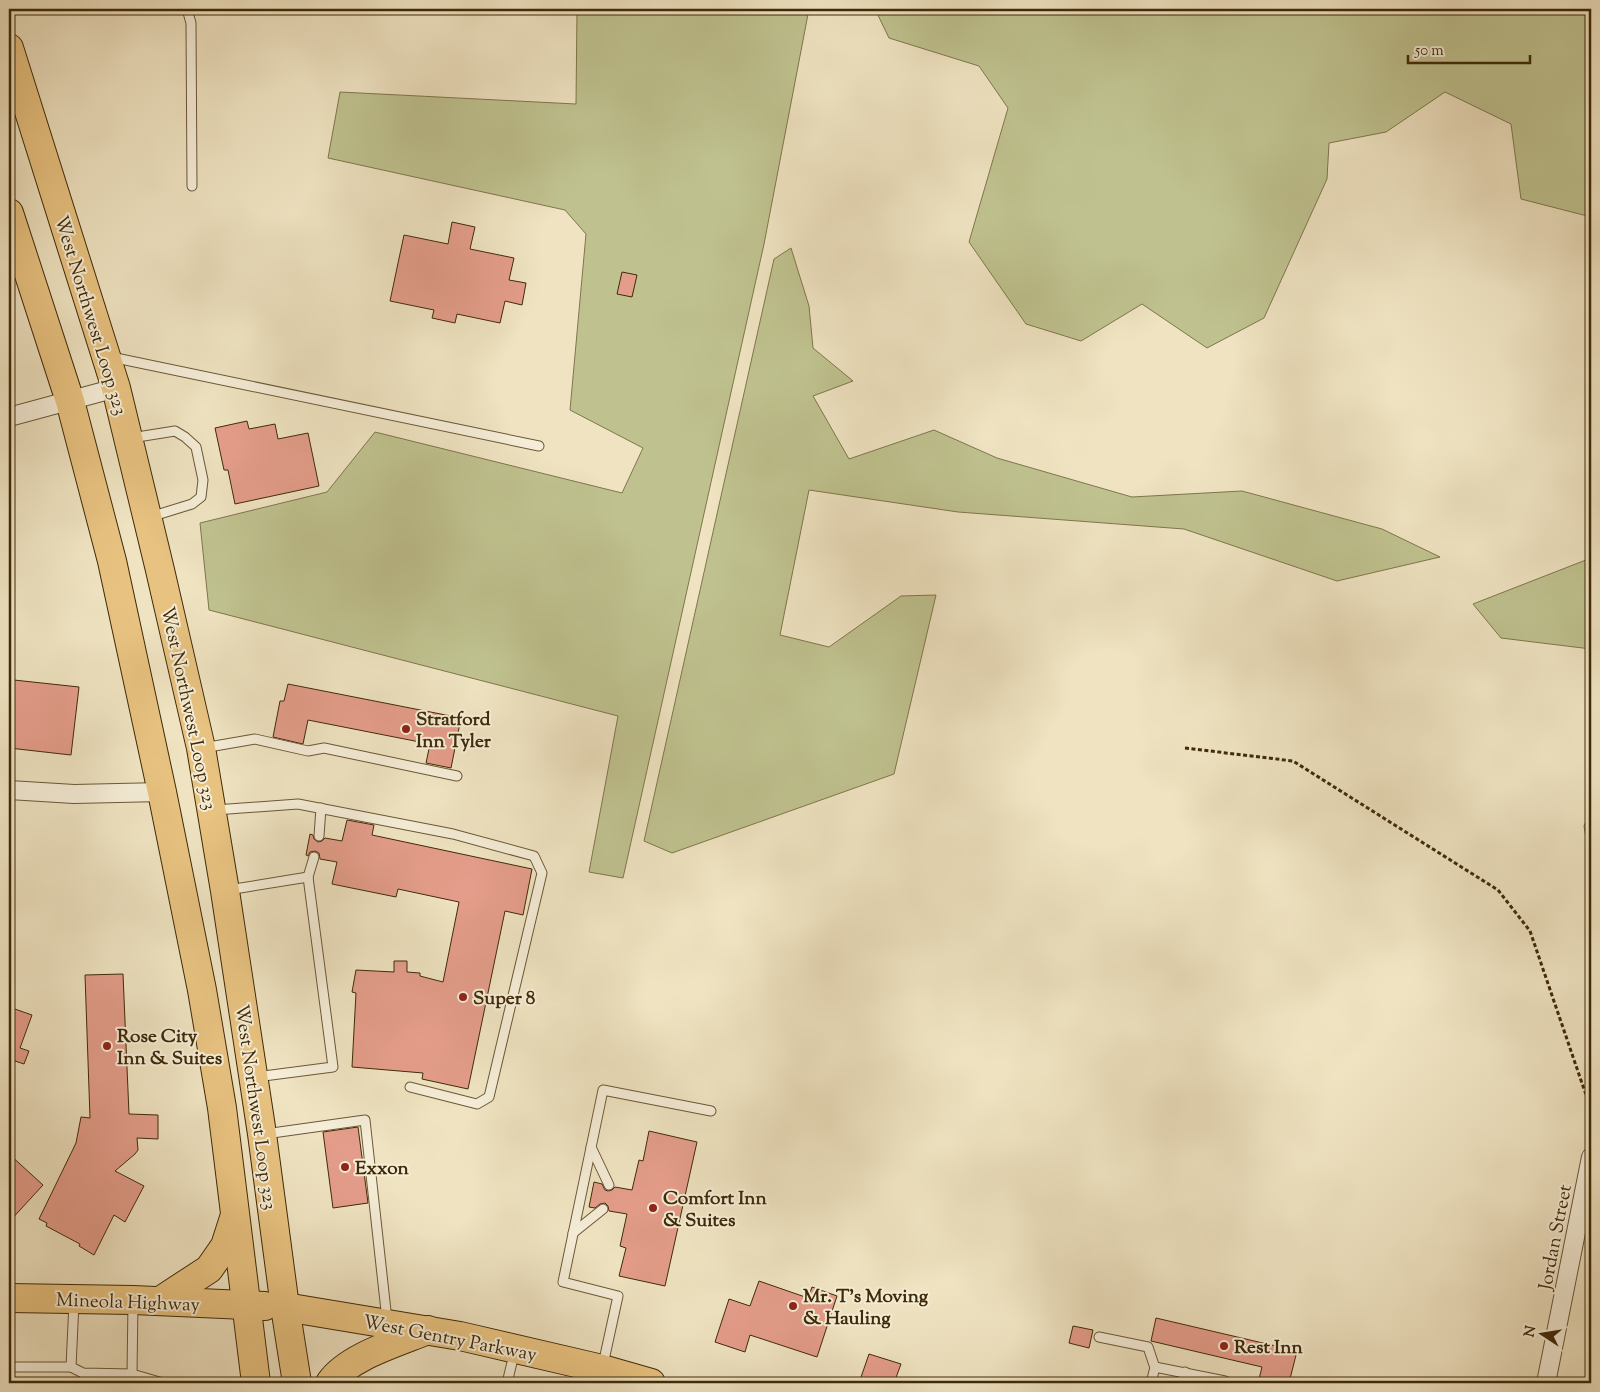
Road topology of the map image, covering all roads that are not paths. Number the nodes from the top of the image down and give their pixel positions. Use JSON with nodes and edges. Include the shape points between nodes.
{"nodes":[{"id":1,"x":187,"y":9,"type":"edge"},
{"id":2,"x":9,"y":48,"type":"edge"},
{"id":3,"x":192,"y":186,"type":"dead end"},
{"id":4,"x":9,"y":212,"type":"edge"},
{"id":5,"x":106,"y":356,"type":"junction"},
{"id":6,"x":116,"y":388,"type":"junction"},
{"id":7,"x":70,"y":400,"type":"junction"},
{"id":8,"x":9,"y":417,"type":"edge"},
{"id":9,"x":128,"y":439,"type":"junction"},
{"id":10,"x":539,"y":446,"type":"dead end"},
{"id":11,"x":148,"y":518,"type":"junction"},
{"id":12,"x":201,"y":748,"type":"junction"},
{"id":13,"x":457,"y":776,"type":"dead end"},
{"id":14,"x":9,"y":790,"type":"edge"},
{"id":15,"x":162,"y":792,"type":"junction"},
{"id":16,"x":321,"y":808,"type":"junction"},
{"id":17,"x":212,"y":810,"type":"junction"},
{"id":18,"x":319,"y":836,"type":"dead end"},
{"id":19,"x":314,"y":857,"type":"dead end"},
{"id":20,"x":308,"y":877,"type":"junction"},
{"id":21,"x":225,"y":891,"type":"junction"},
{"id":22,"x":253,"y":1077,"type":"junction"},
{"id":23,"x":410,"y":1087,"type":"dead end"},
{"id":24,"x":710,"y":1111,"type":"dead end"},
{"id":25,"x":262,"y":1134,"type":"junction"},
{"id":26,"x":591,"y":1147,"type":"junction"},
{"id":27,"x":1591,"y":1157,"type":"edge"},
{"id":28,"x":609,"y":1185,"type":"dead end"},
{"id":29,"x":604,"y":1209,"type":"dead end"},
{"id":30,"x":236,"y":1214,"type":"junction"},
{"id":31,"x":573,"y":1233,"type":"junction"},
{"id":32,"x":9,"y":1298,"type":"edge"},
{"id":33,"x":74,"y":1300,"type":"junction"},
{"id":34,"x":146,"y":1301,"type":"junction"},
{"id":35,"x":246,"y":1305,"type":"junction"},
{"id":36,"x":285,"y":1307,"type":"junction"},
{"id":37,"x":388,"y":1323,"type":"junction"},
{"id":38,"x":428,"y":1330,"type":"junction"},
{"id":39,"x":1099,"y":1337,"type":"dead end"},
{"id":40,"x":516,"y":1348,"type":"junction"},
{"id":41,"x":9,"y":1367,"type":"edge"},
{"id":42,"x":71,"y":1368,"type":"junction"},
{"id":43,"x":1154,"y":1368,"type":"junction"},
{"id":44,"x":1185,"y":1372,"type":"junction"},
{"id":45,"x":132,"y":1374,"type":"junction"},
{"id":46,"x":600,"y":1376,"type":"edge"},
{"id":47,"x":163,"y":1383,"type":"edge"},
{"id":48,"x":256,"y":1383,"type":"edge"},
{"id":49,"x":297,"y":1383,"type":"edge"},
{"id":50,"x":330,"y":1383,"type":"edge"},
{"id":51,"x":507,"y":1383,"type":"edge"},
{"id":52,"x":651,"y":1383,"type":"edge"},
{"id":53,"x":1151,"y":1383,"type":"edge"},
{"id":54,"x":1183,"y":1383,"type":"edge"},
{"id":55,"x":1225,"y":1383,"type":"edge"},
{"id":56,"x":1546,"y":1383,"type":"edge"}],
"edges":[{"from":1,"to":3,"type":"lane","via":[[191,23]]},
{"from":2,"to":5,"type":"main road","name":"West Northwest Loop 323"},
{"from":4,"to":7,"type":"main road","name":"West Northwest Loop 323"},
{"from":5,"to":6,"type":"main road","name":"West Northwest Loop 323"},
{"from":5,"to":10,"type":"lane"},
{"from":6,"to":7,"type":"street"},
{"from":6,"to":9,"type":"main road","name":"West Northwest Loop 323"},
{"from":7,"to":8,"type":"street"},
{"from":7,"to":15,"type":"main road","name":"West Northwest Loop 323","via":[[112,562]]},
{"from":9,"to":11,"type":"main road","name":"West Northwest Loop 323"},
{"from":9,"to":11,"type":"lane","via":[[175,431],[196,447],[203,480],[202,497],[192,504]]},
{"from":11,"to":12,"type":"main road","name":"West Northwest Loop 323"},
{"from":12,"to":13,"type":"lane","via":[[255,739],[308,751],[324,748]]},
{"from":12,"to":17,"type":"main road","name":"West Northwest Loop 323"},
{"from":14,"to":15,"type":"street","via":[[74,794]]},
{"from":15,"to":30,"type":"main road","name":"West Northwest Loop 323","via":[[202,990]]},
{"from":16,"to":17,"type":"lane","via":[[298,804]]},
{"from":16,"to":18,"type":"lane"},
{"from":16,"to":23,"type":"lane","via":[[453,834],[534,856],[542,873],[489,1097],[478,1104]]},
{"from":17,"to":21,"type":"main road","name":"West Northwest Loop 323"},
{"from":19,"to":20,"type":"lane"},
{"from":20,"to":21,"type":"lane"},
{"from":20,"to":22,"type":"lane","via":[[333,1067]]},
{"from":21,"to":22,"type":"main road","name":"West Northwest Loop 323"},
{"from":22,"to":25,"type":"main road","name":"West Northwest Loop 323"},
{"from":24,"to":26,"type":"lane","via":[[602,1090]]},
{"from":25,"to":36,"type":"main road","name":"West Northwest Loop 323"},
{"from":25,"to":37,"type":"lane","via":[[365,1120]]},
{"from":26,"to":28,"type":"lane"},
{"from":26,"to":31,"type":"lane"},
{"from":27,"to":56,"type":"street","name":"Jordan Street"},
{"from":29,"to":31,"type":"lane"},
{"from":30,"to":34,"type":"main road","via":[[225,1246],[209,1269]]},
{"from":30,"to":35,"type":"main road","name":"West Northwest Loop 323"},
{"from":31,"to":46,"type":"lane","via":[[563,1282],[618,1296]]},
{"from":32,"to":33,"type":"main road","name":"Mineola Highway"},
{"from":33,"to":34,"type":"main road","name":"Mineola Highway"},
{"from":33,"to":42,"type":"lane"},
{"from":34,"to":35,"type":"main road","name":"Mineola Highway"},
{"from":34,"to":45,"type":"lane"},
{"from":35,"to":36,"type":"main road","name":"West Gentry Parkway"},
{"from":35,"to":48,"type":"main road","name":"West Northwest Loop 323"},
{"from":36,"to":37,"type":"main road","name":"West Gentry Parkway"},
{"from":36,"to":49,"type":"main road","name":"West Northwest Loop 323"},
{"from":37,"to":38,"type":"main road","name":"West Gentry Parkway"},
{"from":38,"to":40,"type":"main road","name":"West Gentry Parkway"},
{"from":38,"to":50,"type":"main road","via":[[356,1360]]},
{"from":39,"to":43,"type":"lane","via":[[1148,1347]]},
{"from":40,"to":46,"type":"main road","name":"West Gentry Parkway"},
{"from":40,"to":51,"type":"lane"},
{"from":41,"to":42,"type":"lane"},
{"from":42,"to":45,"type":"lane","via":[[83,1373]]},
{"from":43,"to":44,"type":"lane"},
{"from":43,"to":53,"type":"lane"},
{"from":44,"to":54,"type":"lane"},
{"from":44,"to":55,"type":"lane","via":[[1225,1380]]},
{"from":45,"to":47,"type":"lane"},
{"from":46,"to":52,"type":"main road","name":"West Gentry Parkway"}]}
